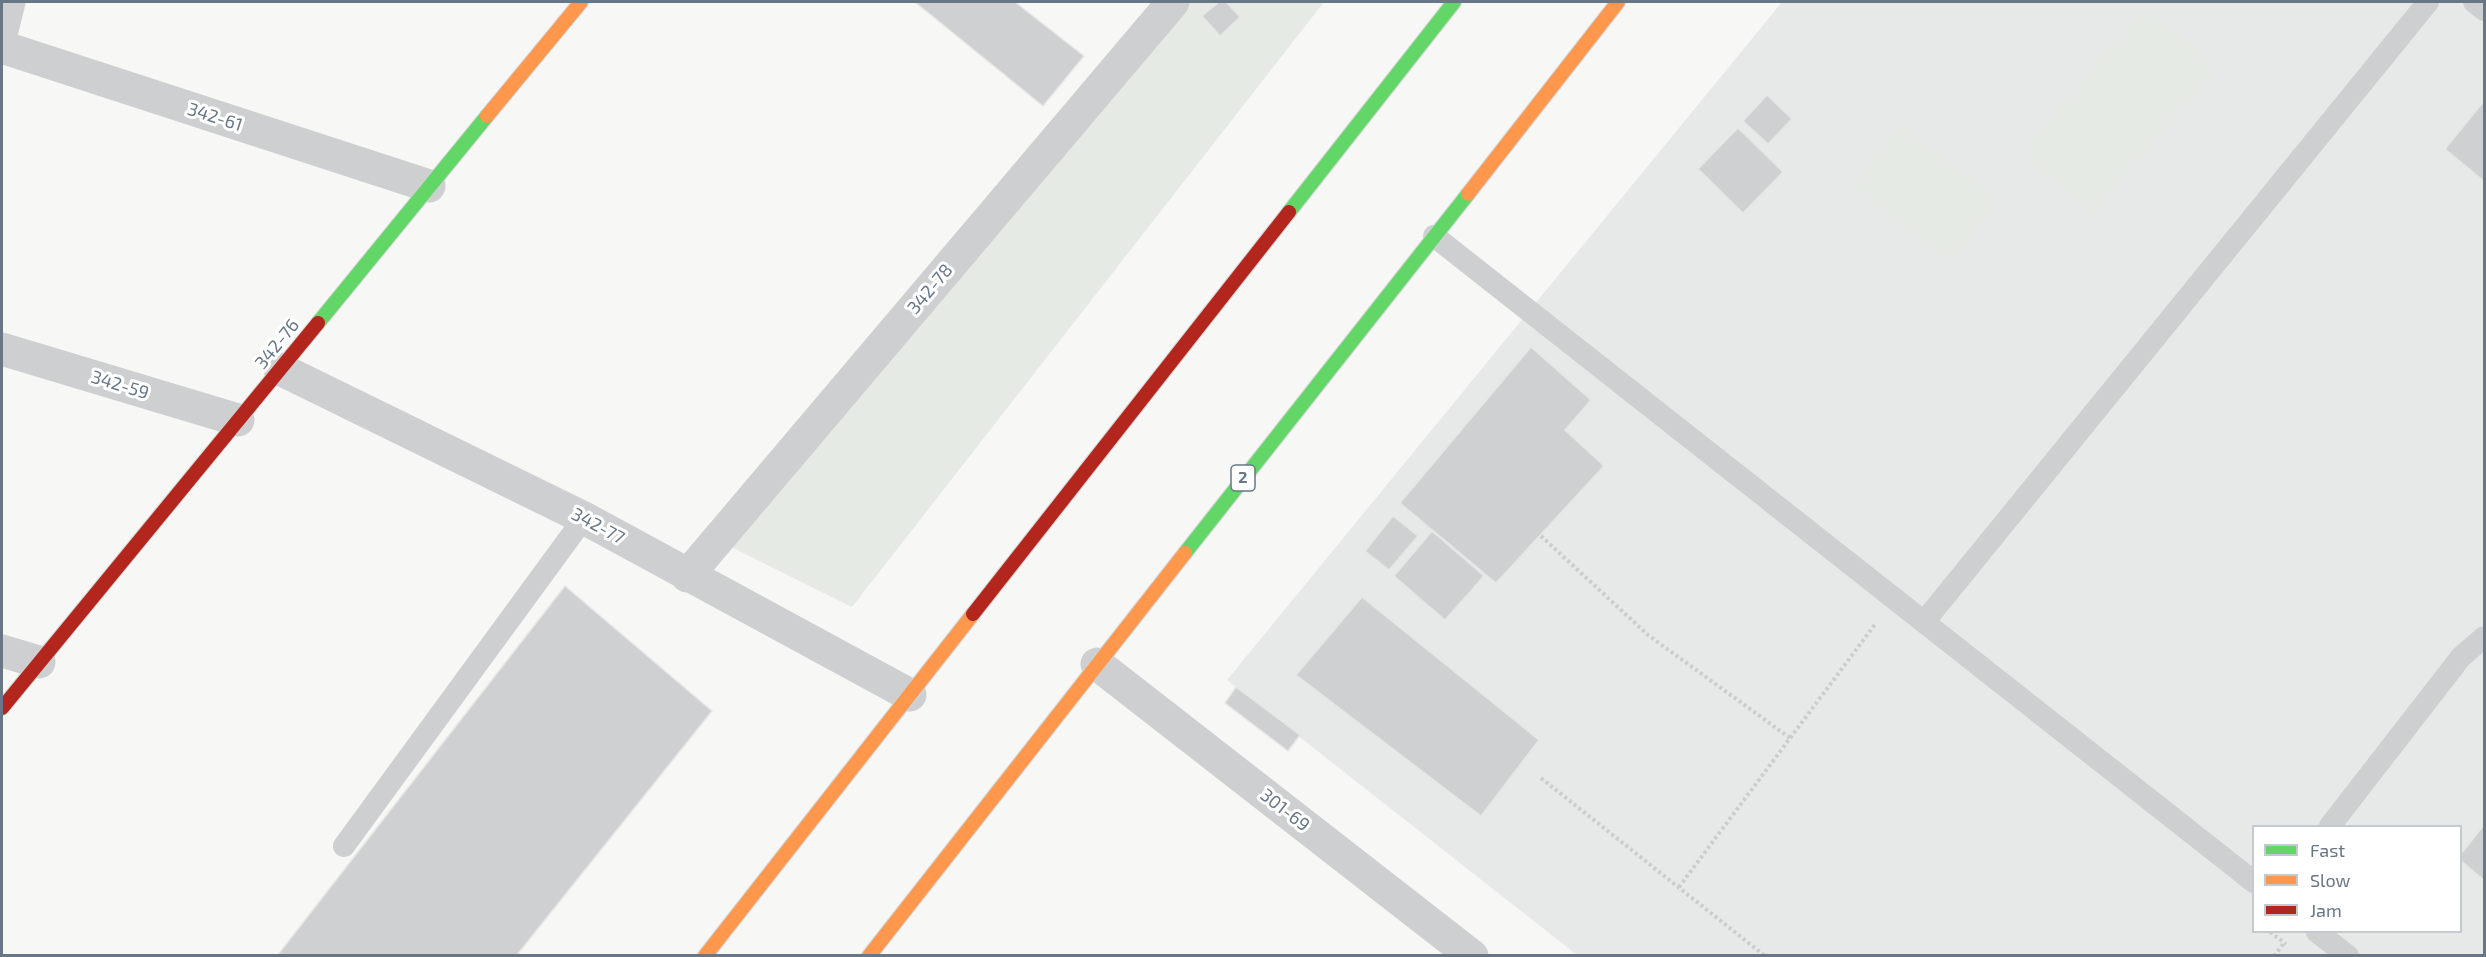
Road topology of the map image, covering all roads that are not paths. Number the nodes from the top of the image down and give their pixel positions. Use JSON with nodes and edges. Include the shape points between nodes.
{"nodes":[{"id":1,"x":9,"y":2,"type":"edge"},
{"id":2,"x":581,"y":2,"type":"edge"},
{"id":3,"x":1173,"y":2,"type":"edge"},
{"id":4,"x":1454,"y":2,"type":"edge"},
{"id":5,"x":1618,"y":2,"type":"edge"},
{"id":6,"x":2428,"y":2,"type":"edge"},
{"id":7,"x":2474,"y":2,"type":"edge"},
{"id":8,"x":2484,"y":10,"type":"edge"},
{"id":9,"x":2,"y":30,"type":"edge"},
{"id":10,"x":2,"y":48,"type":"edge"},
{"id":11,"x":429,"y":186,"type":"junction"},
{"id":12,"x":1434,"y":236,"type":"junction"},
{"id":13,"x":2,"y":350,"type":"edge"},
{"id":14,"x":280,"y":369,"type":"junction"},
{"id":15,"x":238,"y":420,"type":"junction"},
{"id":16,"x":584,"y":518,"type":"junction"},
{"id":17,"x":687,"y":576,"type":"junction"},
{"id":18,"x":1924,"y":622,"type":"junction"},
{"id":19,"x":2484,"y":637,"type":"edge"},
{"id":20,"x":2,"y":651,"type":"edge"},
{"id":21,"x":39,"y":662,"type":"junction"},
{"id":22,"x":1097,"y":664,"type":"junction"},
{"id":23,"x":910,"y":695,"type":"junction"},
{"id":24,"x":2,"y":708,"type":"edge"},
{"id":25,"x":2331,"y":825,"type":"edge"},
{"id":26,"x":344,"y":846,"type":"dead end"},
{"id":27,"x":2252,"y":881,"type":"edge"},
{"id":28,"x":2318,"y":933,"type":"edge"},
{"id":29,"x":705,"y":956,"type":"edge"},
{"id":30,"x":869,"y":956,"type":"edge"},
{"id":31,"x":1472,"y":956,"type":"edge"},
{"id":32,"x":2348,"y":956,"type":"edge"}],
"edges":[{"from":1,"to":9,"type":"street"},
{"from":2,"to":11,"type":"main road","name":"342-76"},
{"from":3,"to":17,"type":"street","name":"342-78"},
{"from":4,"to":23,"type":"main road"},
{"from":5,"to":12,"type":"main road","number":"2"},
{"from":6,"to":18,"type":"lane"},
{"from":7,"to":8,"type":"lane"},
{"from":10,"to":11,"type":"street","name":"342-61"},
{"from":11,"to":14,"type":"main road","name":"342-76"},
{"from":12,"to":18,"type":"lane"},
{"from":12,"to":22,"type":"main road","number":"2"},
{"from":13,"to":15,"type":"street","name":"342-59"},
{"from":14,"to":15,"type":"main road","name":"342-76"},
{"from":14,"to":16,"type":"street","name":"342-77"},
{"from":15,"to":21,"type":"main road","name":"342-76"},
{"from":16,"to":17,"type":"street","name":"342-77"},
{"from":16,"to":26,"type":"lane"},
{"from":17,"to":23,"type":"street","name":"342-77"},
{"from":18,"to":27,"type":"lane"},
{"from":19,"to":25,"type":"lane","via":[[2462,657]]},
{"from":20,"to":21,"type":"street"},
{"from":21,"to":24,"type":"main road","name":"342-76"},
{"from":22,"to":30,"type":"main road","number":"2"},
{"from":22,"to":31,"type":"street","name":"301-69"},
{"from":23,"to":29,"type":"main road"},
{"from":28,"to":32,"type":"lane"}]}
